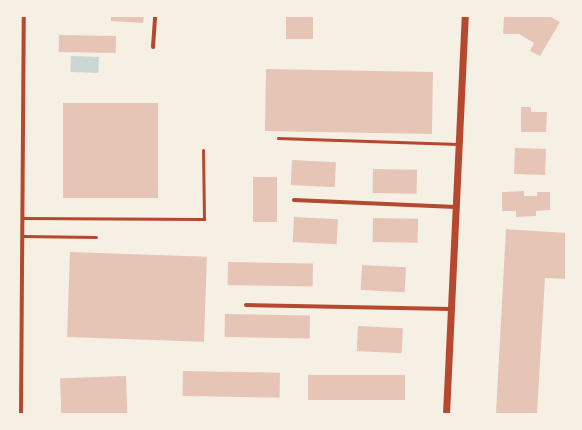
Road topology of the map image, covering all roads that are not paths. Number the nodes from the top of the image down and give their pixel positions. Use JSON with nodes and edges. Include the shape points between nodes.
{"nodes":[{"id":1,"x":24,"y":16,"type":"edge"},
{"id":2,"x":155,"y":16,"type":"edge"},
{"id":3,"x":465,"y":16,"type":"edge"},
{"id":4,"x":153,"y":47,"type":"dead end"},
{"id":5,"x":278,"y":138,"type":"dead end"},
{"id":6,"x":458,"y":144,"type":"junction"},
{"id":7,"x":203,"y":150,"type":"dead end"},
{"id":8,"x":294,"y":200,"type":"dead end"},
{"id":9,"x":456,"y":207,"type":"junction"},
{"id":10,"x":22,"y":218,"type":"junction"},
{"id":11,"x":22,"y":236,"type":"junction"},
{"id":12,"x":96,"y":236,"type":"dead end"},
{"id":13,"x":246,"y":305,"type":"dead end"},
{"id":14,"x":451,"y":309,"type":"junction"},
{"id":15,"x":21,"y":414,"type":"edge"},
{"id":16,"x":446,"y":414,"type":"edge"}],
"edges":[{"from":1,"to":10,"type":"street"},
{"from":2,"to":4,"type":"street"},
{"from":3,"to":6,"type":"street"},
{"from":5,"to":6,"type":"lane"},
{"from":6,"to":9,"type":"street"},
{"from":7,"to":10,"type":"lane","via":[[204,220]]},
{"from":8,"to":9,"type":"street"},
{"from":9,"to":14,"type":"street"},
{"from":10,"to":11,"type":"street"},
{"from":11,"to":12,"type":"lane"},
{"from":11,"to":15,"type":"street"},
{"from":13,"to":14,"type":"street"},
{"from":14,"to":16,"type":"street"}]}
